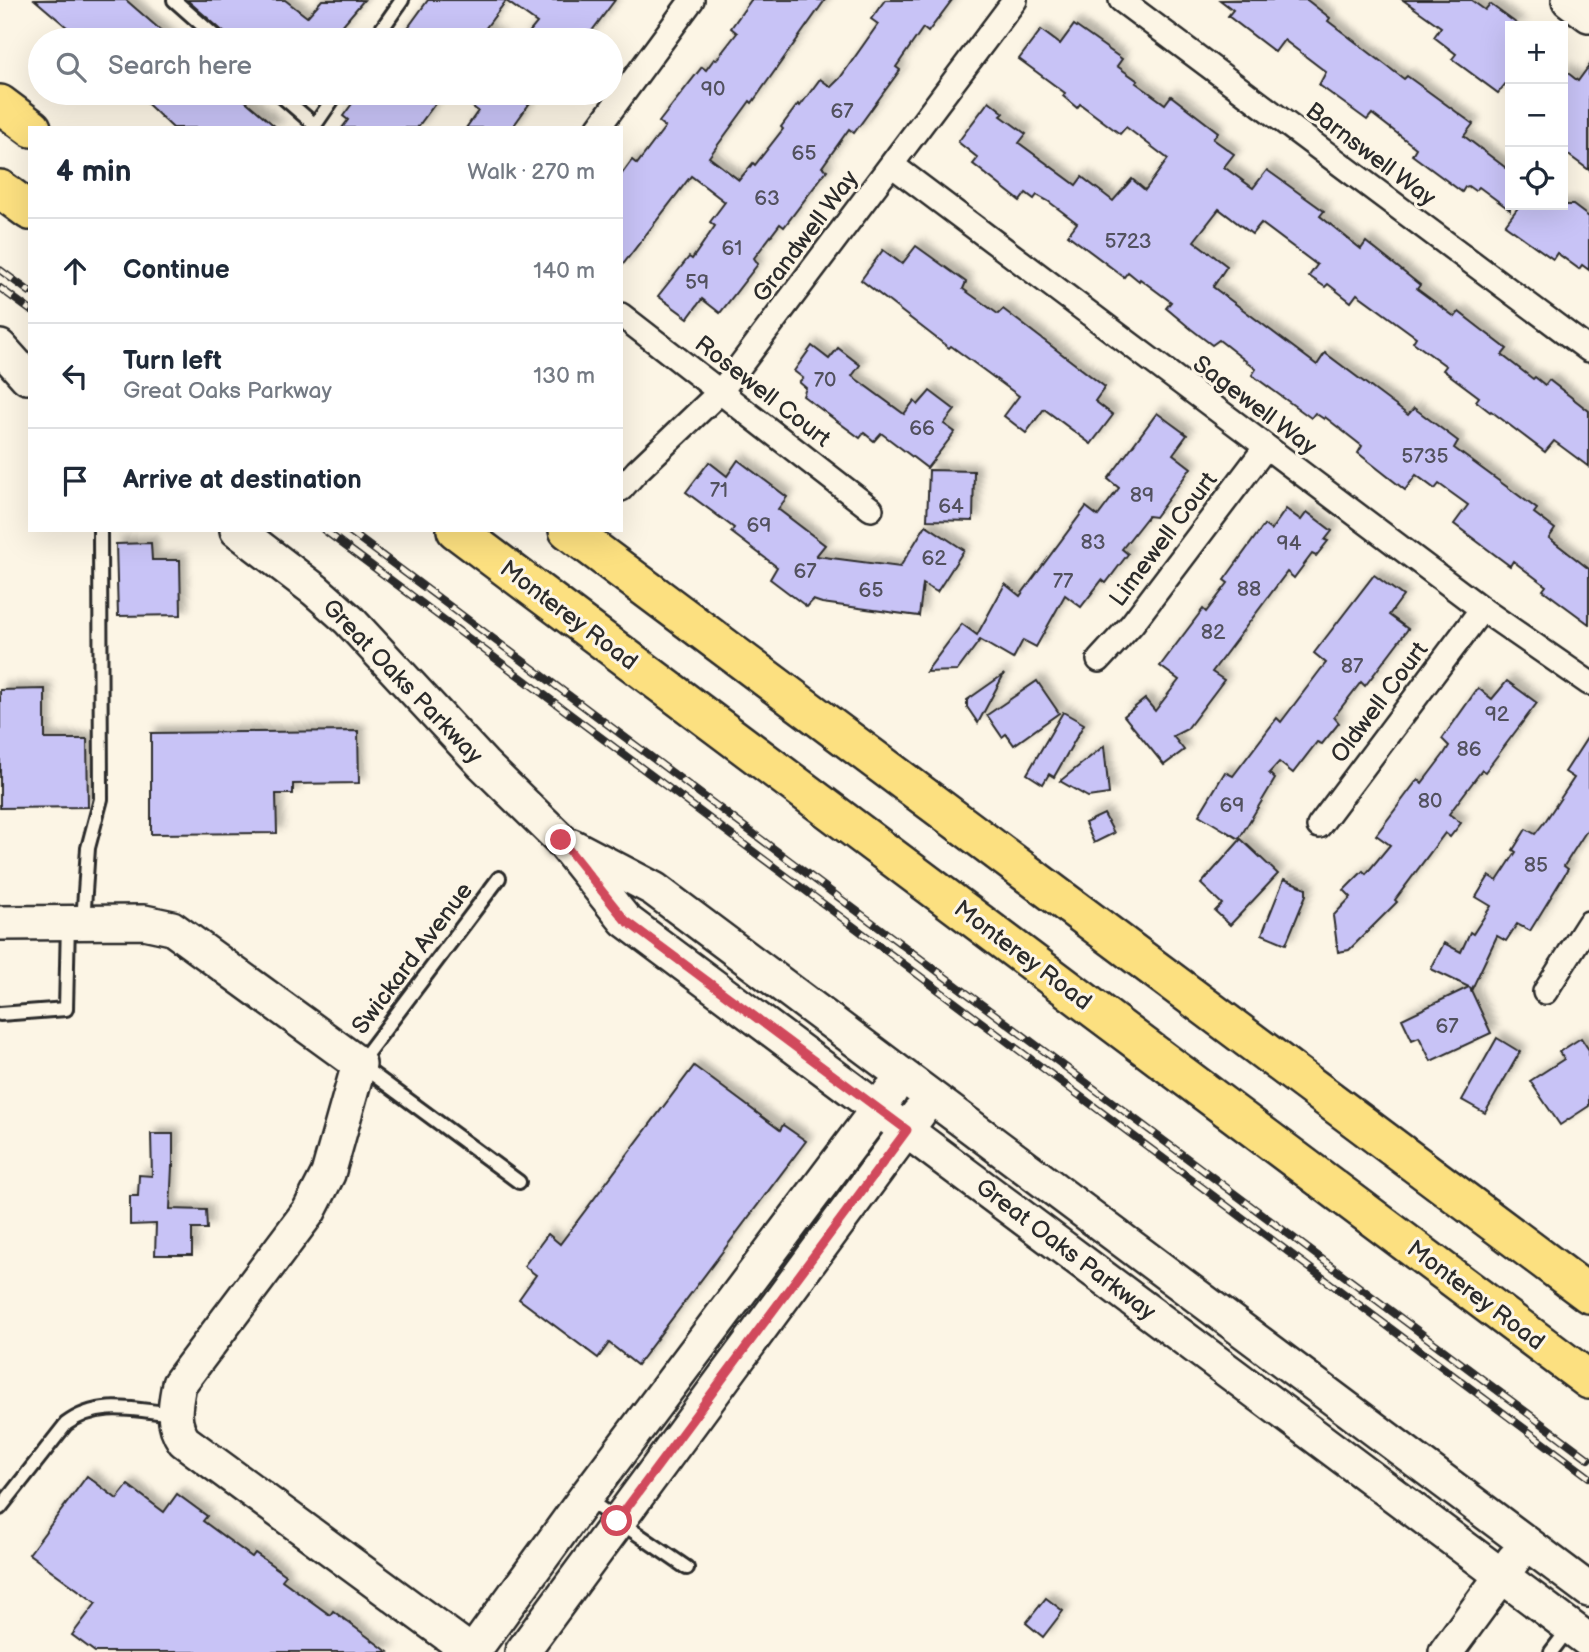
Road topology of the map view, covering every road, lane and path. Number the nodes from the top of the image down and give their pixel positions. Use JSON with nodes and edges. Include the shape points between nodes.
{"nodes":[{"id":1,"x":174,"y":0,"type":"edge"},
{"id":2,"x":402,"y":0,"type":"edge"},
{"id":3,"x":692,"y":0,"type":"edge"},
{"id":4,"x":1015,"y":0,"type":"edge"},
{"id":5,"x":1121,"y":0,"type":"edge"},
{"id":6,"x":1569,"y":0,"type":"edge"},
{"id":7,"x":1589,"y":15,"type":"edge"},
{"id":8,"x":206,"y":28,"type":"edge"},
{"id":9,"x":382,"y":28,"type":"edge"},
{"id":10,"x":623,"y":94,"type":"edge"},
{"id":11,"x":0,"y":103,"type":"edge"},
{"id":12,"x":291,"y":105,"type":"edge"},
{"id":13,"x":329,"y":105,"type":"edge"},
{"id":14,"x":615,"y":105,"type":"edge"},
{"id":15,"x":29,"y":126,"type":"edge"},
{"id":16,"x":313,"y":126,"type":"edge"},
{"id":17,"x":315,"y":126,"type":"edge"},
{"id":18,"x":599,"y":126,"type":"edge"},
{"id":19,"x":892,"y":164,"type":"junction"},
{"id":20,"x":0,"y":189,"type":"edge"},
{"id":21,"x":28,"y":210,"type":"edge"},
{"id":22,"x":623,"y":317,"type":"edge"},
{"id":23,"x":0,"y":347,"type":"edge"},
{"id":24,"x":1589,"y":350,"type":"edge"},
{"id":25,"x":19,"y":373,"type":"edge"},
{"id":26,"x":721,"y":391,"type":"junction"},
{"id":27,"x":1266,"y":447,"type":"junction"},
{"id":28,"x":623,"y":487,"type":"edge"},
{"id":29,"x":871,"y":509,"type":"dead end"},
{"id":30,"x":100,"y":532,"type":"edge"},
{"id":31,"x":240,"y":532,"type":"edge"},
{"id":32,"x":459,"y":532,"type":"edge"},
{"id":33,"x":578,"y":533,"type":"edge"},
{"id":34,"x":1482,"y":609,"type":"junction"},
{"id":35,"x":1099,"y":660,"type":"dead end"},
{"id":36,"x":1589,"y":683,"type":"edge"},
{"id":37,"x":1319,"y":826,"type":"dead end"},
{"id":38,"x":561,"y":840,"type":"junction"},
{"id":39,"x":499,"y":878,"type":"dead end"},
{"id":40,"x":76,"y":922,"type":"junction"},
{"id":41,"x":0,"y":923,"type":"edge"},
{"id":42,"x":1589,"y":923,"type":"edge"},
{"id":43,"x":1545,"y":992,"type":"dead end"},
{"id":44,"x":0,"y":1014,"type":"edge"},
{"id":45,"x":359,"y":1064,"type":"junction"},
{"id":46,"x":903,"y":1075,"type":"junction"},
{"id":47,"x":931,"y":1097,"type":"junction"},
{"id":48,"x":877,"y":1108,"type":"junction"},
{"id":49,"x":907,"y":1130,"type":"junction"},
{"id":50,"x":519,"y":1182,"type":"dead end"},
{"id":51,"x":1589,"y":1294,"type":"edge"},
{"id":52,"x":1589,"y":1380,"type":"edge"},
{"id":53,"x":174,"y":1414,"type":"junction"},
{"id":54,"x":585,"y":1498,"type":"junction"},
{"id":55,"x":0,"y":1508,"type":"edge"},
{"id":56,"x":617,"y":1521,"type":"junction"},
{"id":57,"x":1526,"y":1543,"type":"junction"},
{"id":58,"x":687,"y":1568,"type":"dead end"},
{"id":59,"x":1502,"y":1576,"type":"junction"},
{"id":60,"x":1589,"y":1590,"type":"edge"},
{"id":61,"x":1570,"y":1640,"type":"edge"},
{"id":62,"x":472,"y":1652,"type":"edge"},
{"id":63,"x":522,"y":1652,"type":"edge"},
{"id":64,"x":1446,"y":1652,"type":"edge"}],
"edges":[{"from":1,"to":8,"type":"lane"},
{"from":2,"to":9,"type":"lane"},
{"from":3,"to":10,"type":"street"},
{"from":4,"to":19,"type":"street","name":"Grandwell Way"},
{"from":5,"to":24,"type":"street","name":"Barnswell Way"},
{"from":6,"to":7,"type":"main road"},
{"from":11,"to":15,"type":"main road"},
{"from":12,"to":16,"type":"lane"},
{"from":13,"to":17,"type":"lane"},
{"from":14,"to":18,"type":"street"},
{"from":19,"to":26,"type":"street","name":"Grandwell Way"},
{"from":19,"to":27,"type":"street","name":"Sagewell Way"},
{"from":20,"to":21,"type":"main road"},
{"from":22,"to":26,"type":"street","name":"Rosewell Court"},
{"from":23,"to":25,"type":"main road"},
{"from":26,"to":28,"type":"street","name":"Grandwell Way"},
{"from":26,"to":29,"type":"street","name":"Rosewell Court"},
{"from":27,"to":34,"type":"street","name":"Sagewell Way"},
{"from":27,"to":35,"type":"street","name":"Limewell Court","via":[[1132,624]]},
{"from":30,"to":40,"type":"lane","via":[[101,799]]},
{"from":31,"to":38,"type":"main road","name":"Great Oaks Parkway","via":[[349,620]]},
{"from":32,"to":52,"type":"main road","name":"Monterey Road"},
{"from":33,"to":51,"type":"main road"},
{"from":34,"to":36,"type":"street","name":"Sagewell Way"},
{"from":34,"to":37,"type":"street","name":"Oldwell Court"},
{"from":38,"to":46,"type":"main road","name":"Great Oaks Parkway","via":[[654,890]]},
{"from":38,"to":48,"type":"main road","name":"Great Oaks Parkway","via":[[625,920]]},
{"from":39,"to":45,"type":"lane","name":"Swickard Avenue"},
{"from":40,"to":41,"type":"main road"},
{"from":40,"to":44,"type":"lane","via":[[66,1009]]},
{"from":40,"to":45,"type":"main road","via":[[144,922],[172,928]]},
{"from":42,"to":43,"type":"street"},
{"from":45,"to":50,"type":"lane"},
{"from":45,"to":53,"type":"main road","via":[[328,1174],[309,1211],[179,1384]]},
{"from":46,"to":47,"type":"main road","name":"Great Oaks Parkway"},
{"from":46,"to":48,"type":"main road"},
{"from":47,"to":49,"type":"main road"},
{"from":47,"to":57,"type":"main road","name":"Great Oaks Parkway"},
{"from":48,"to":49,"type":"main road","name":"Great Oaks Parkway"},
{"from":48,"to":54,"type":"main road"},
{"from":49,"to":56,"type":"main road"},
{"from":49,"to":59,"type":"main road","name":"Great Oaks Parkway"},
{"from":53,"to":55,"type":"lane","via":[[115,1407],[78,1415]]},
{"from":53,"to":62,"type":"main road","via":[[184,1441]]},
{"from":54,"to":56,"type":"lane"},
{"from":54,"to":62,"type":"main road"},
{"from":56,"to":58,"type":"lane"},
{"from":56,"to":63,"type":"main road"},
{"from":57,"to":59,"type":"main road"},
{"from":57,"to":60,"type":"main road","name":"Great Oaks Parkway"},
{"from":59,"to":61,"type":"main road","name":"Great Oaks Parkway"},
{"from":59,"to":64,"type":"main road"}]}
